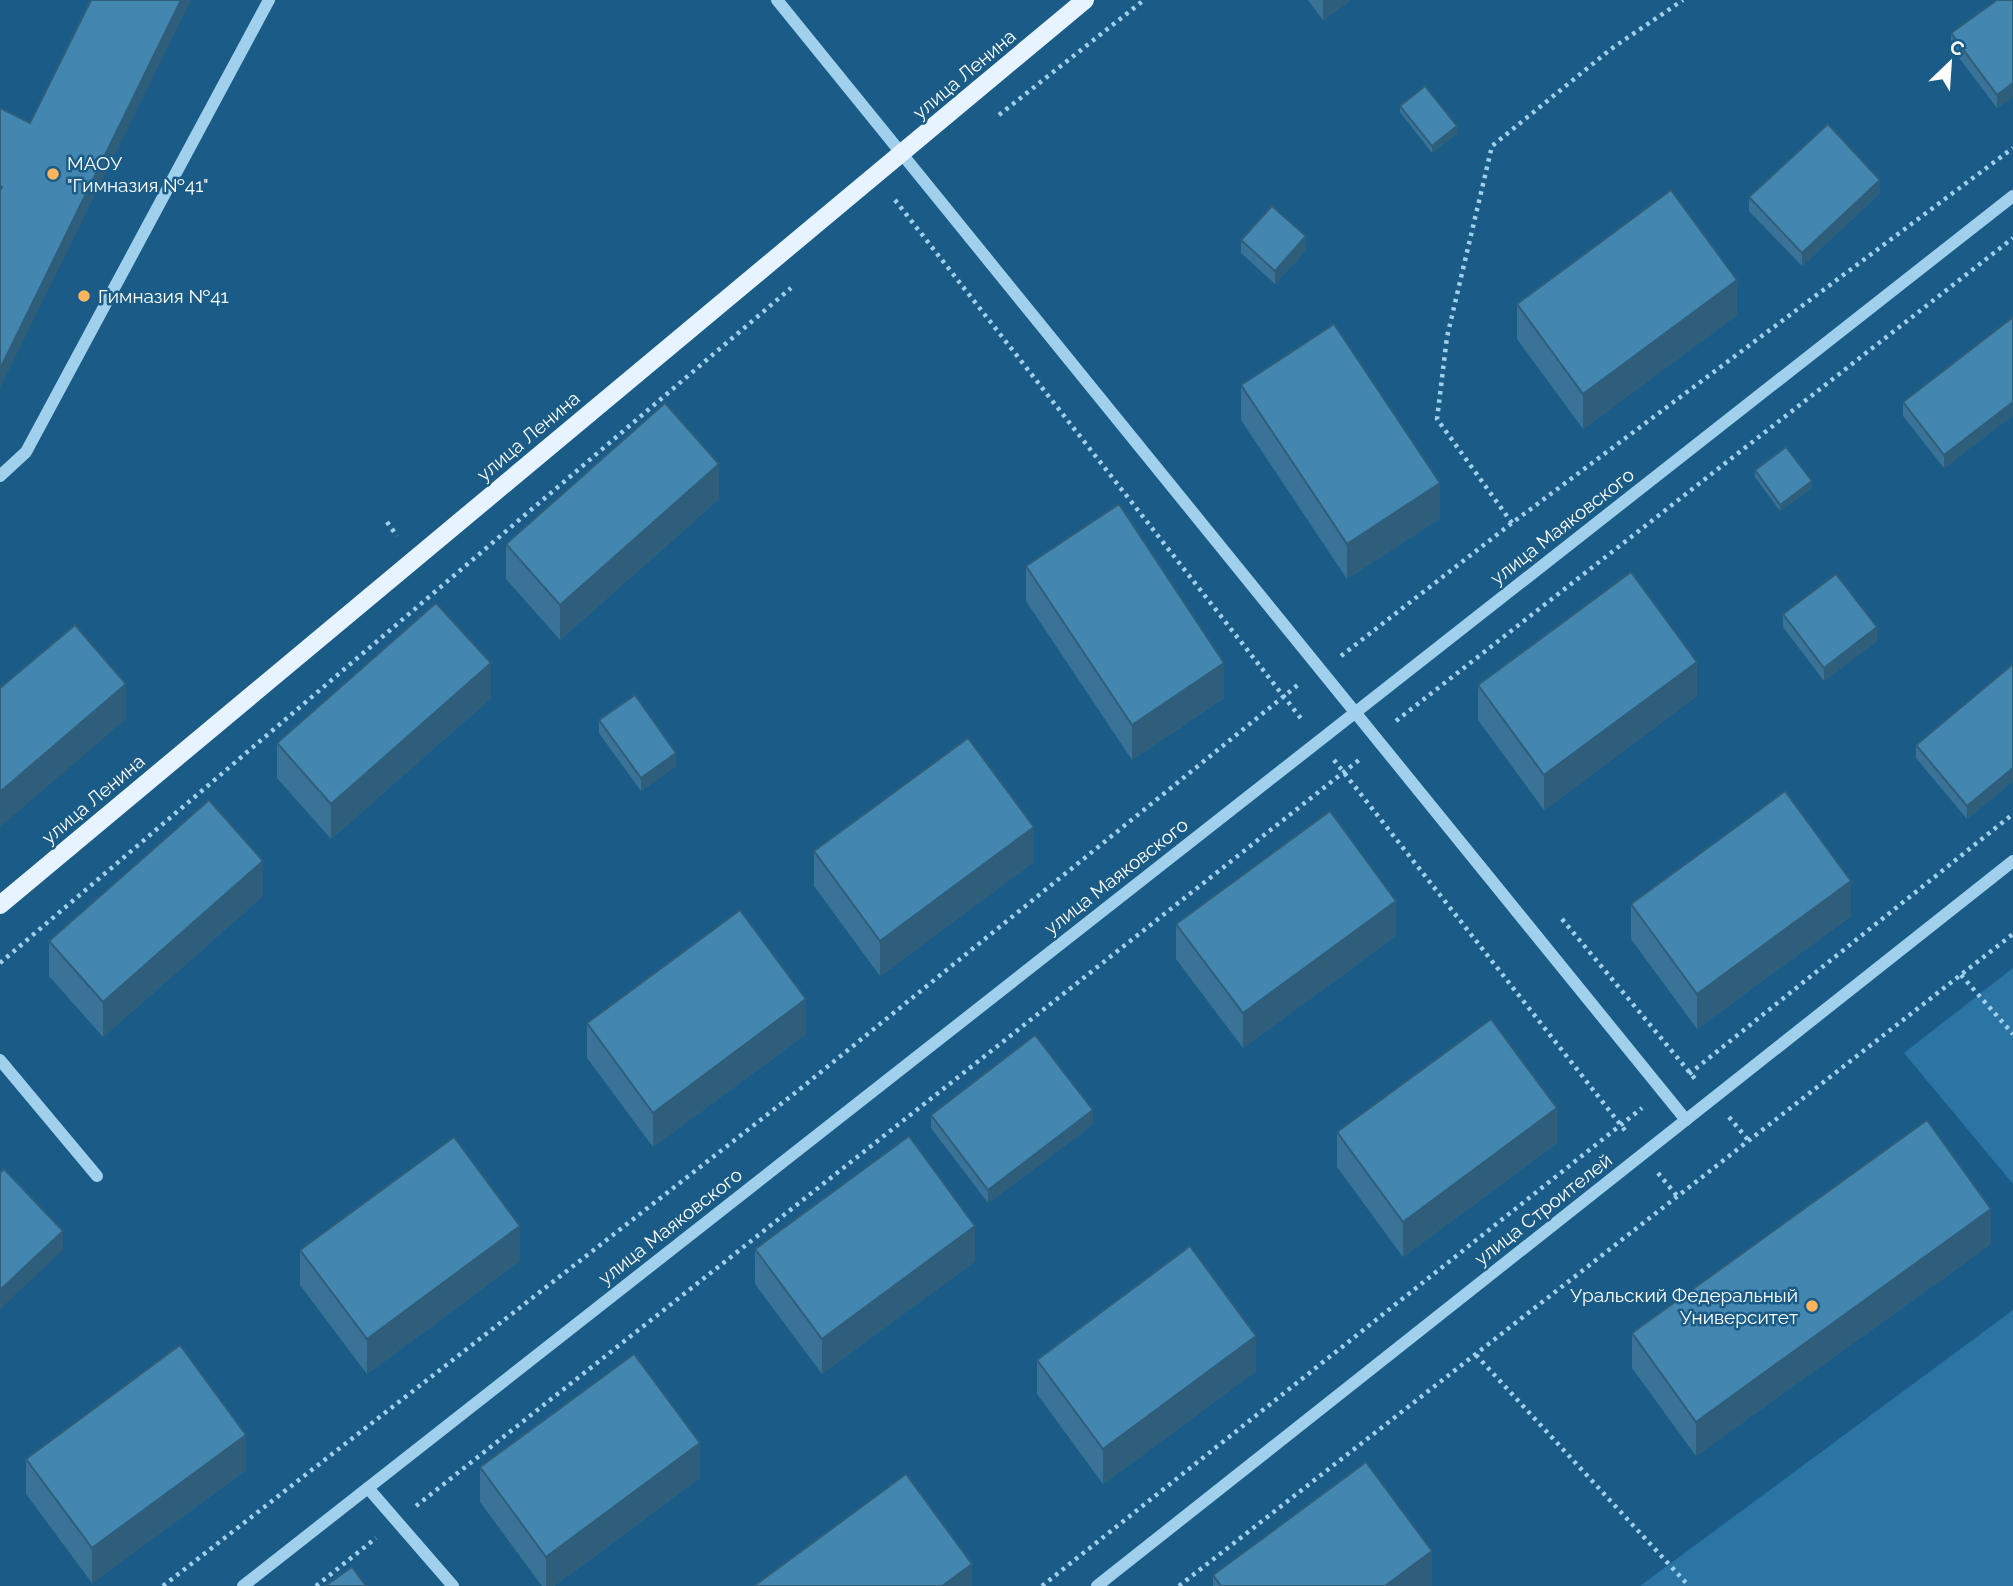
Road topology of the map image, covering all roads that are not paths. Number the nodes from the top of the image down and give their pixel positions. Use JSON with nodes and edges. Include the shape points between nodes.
{"nodes":[{"id":1,"x":269,"y":0,"type":"edge"},
{"id":2,"x":777,"y":0,"type":"edge"},
{"id":3,"x":1085,"y":0,"type":"edge"},
{"id":4,"x":903,"y":152,"type":"junction"},
{"id":5,"x":2013,"y":196,"type":"edge"},
{"id":6,"x":0,"y":477,"type":"edge"},
{"id":7,"x":1354,"y":713,"type":"junction"},
{"id":8,"x":2013,"y":861,"type":"edge"},
{"id":9,"x":0,"y":905,"type":"edge"},
{"id":10,"x":0,"y":1060,"type":"edge"},
{"id":11,"x":1686,"y":1120,"type":"junction"},
{"id":12,"x":97,"y":1176,"type":"dead end"},
{"id":13,"x":368,"y":1488,"type":"junction"},
{"id":14,"x":243,"y":1586,"type":"edge"},
{"id":15,"x":453,"y":1586,"type":"edge"},
{"id":16,"x":1097,"y":1586,"type":"edge"}],
"edges":[{"from":1,"to":6,"type":"street","via":[[26,452]]},
{"from":2,"to":4,"type":"street"},
{"from":3,"to":4,"type":"main road","name":"улица Ленина"},
{"from":4,"to":7,"type":"street"},
{"from":4,"to":9,"type":"main road","name":"улица Ленина"},
{"from":5,"to":7,"type":"street","name":"улица Маяковского"},
{"from":7,"to":11,"type":"street"},
{"from":7,"to":13,"type":"street","name":"улица Маяковского"},
{"from":8,"to":11,"type":"street","name":"улица Строителей"},
{"from":10,"to":12,"type":"street"},
{"from":11,"to":16,"type":"street","name":"улица Строителей"},
{"from":13,"to":14,"type":"street","name":"улица Маяковского"},
{"from":13,"to":15,"type":"street"}]}
